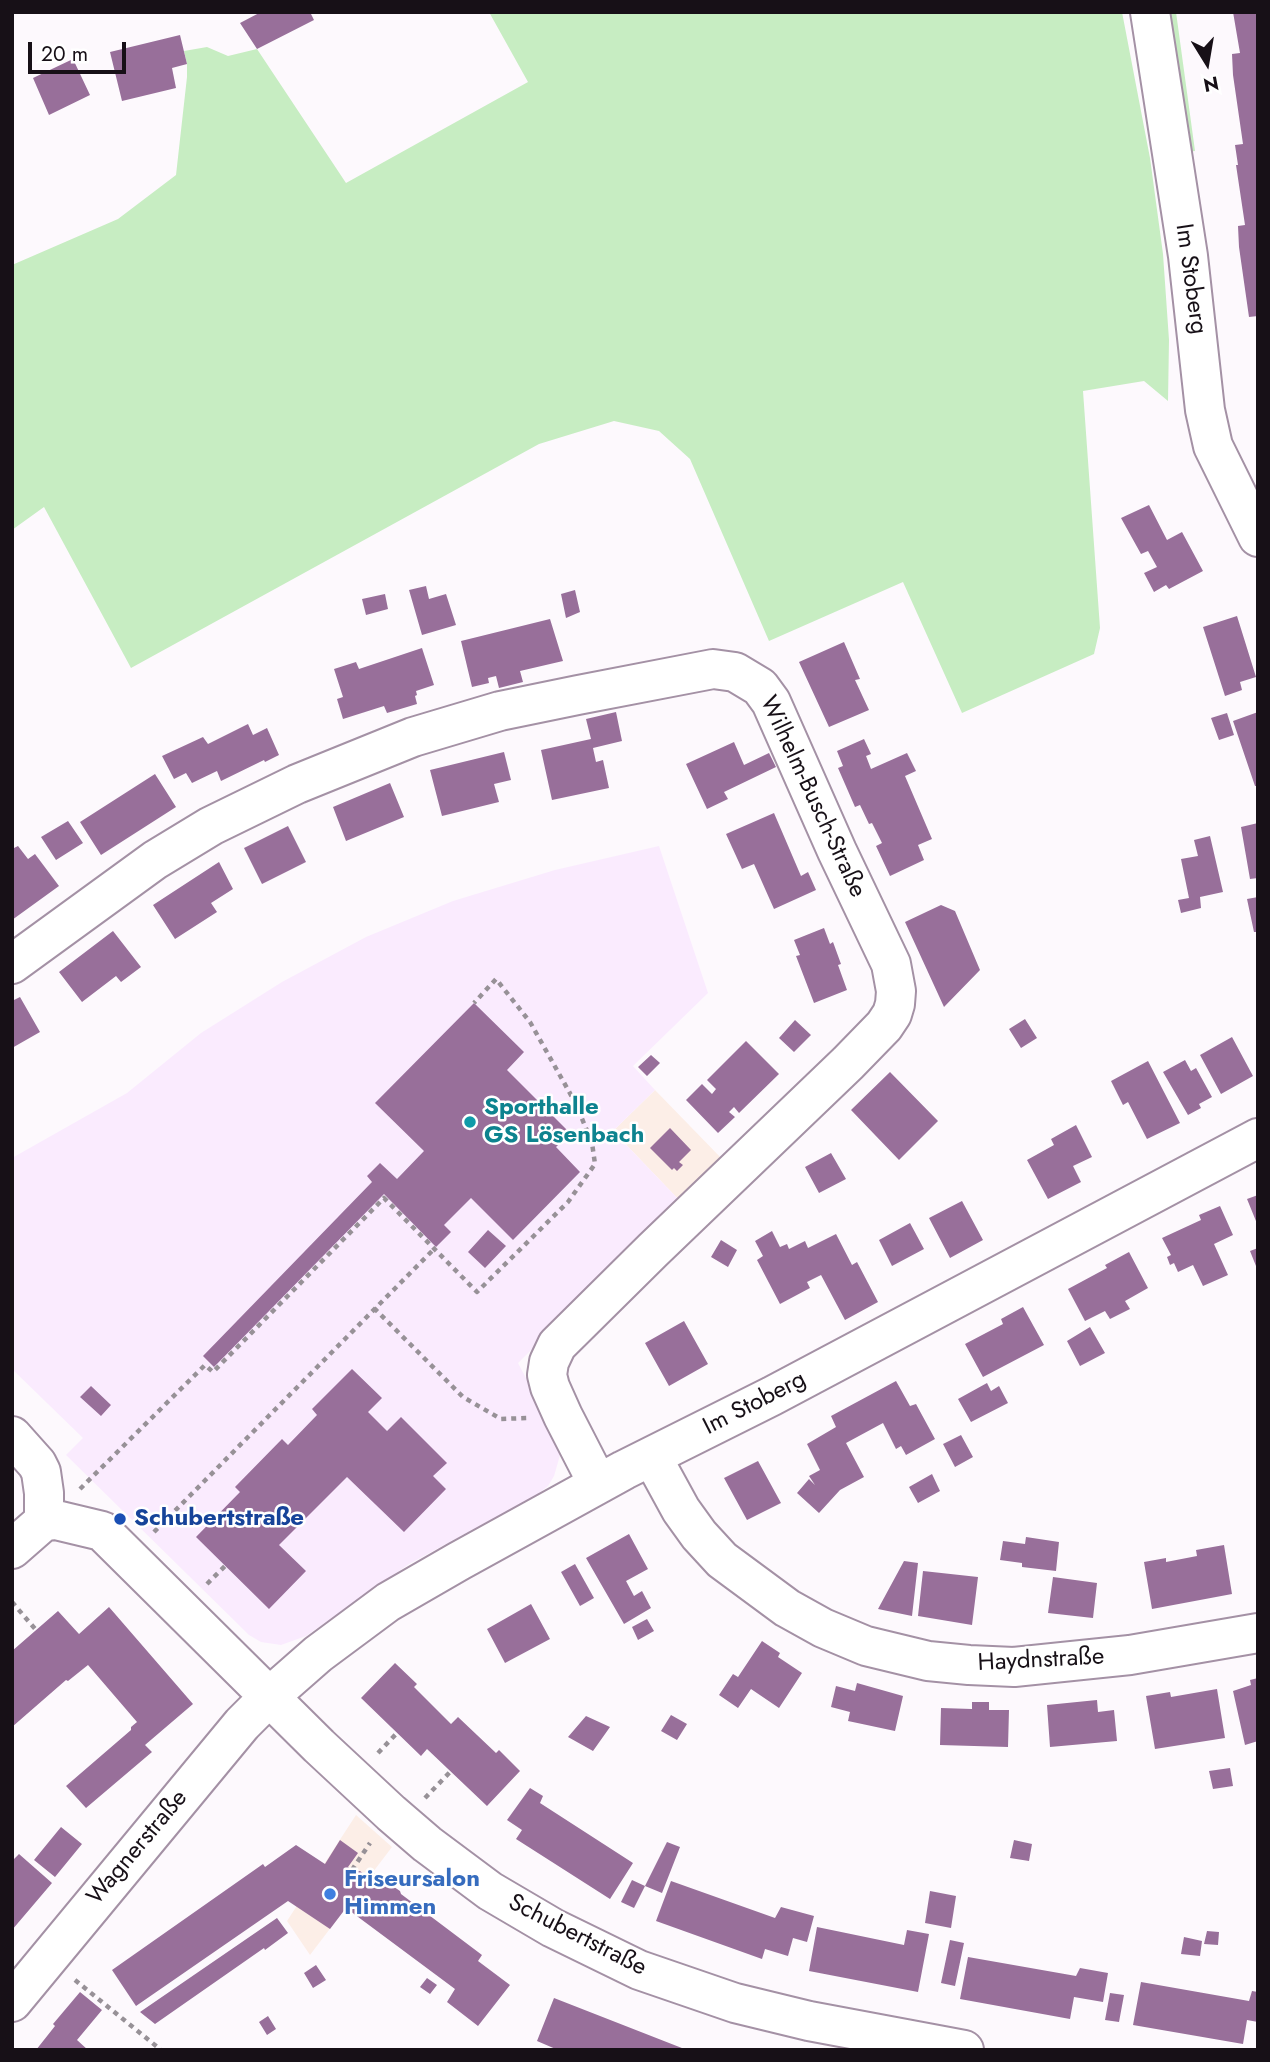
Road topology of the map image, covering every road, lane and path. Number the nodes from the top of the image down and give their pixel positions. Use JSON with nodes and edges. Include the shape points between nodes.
{"nodes":[{"id":1,"x":1150,"y":12,"type":"edge"},
{"id":2,"x":1258,"y":537,"type":"edge"},
{"id":3,"x":12,"y":964,"type":"edge"},
{"id":4,"x":474,"y":1003,"type":"dead end"},
{"id":5,"x":1258,"y":1138,"type":"edge"},
{"id":6,"x":434,"y":1249,"type":"junction"},
{"id":7,"x":374,"y":1308,"type":"junction"},
{"id":8,"x":500,"y":1419,"type":"dead end"},
{"id":9,"x":12,"y":1436,"type":"edge"},
{"id":10,"x":652,"y":1457,"type":"junction"},
{"id":11,"x":91,"y":1479,"type":"dead end"},
{"id":12,"x":598,"y":1484,"type":"junction"},
{"id":13,"x":44,"y":1521,"type":"junction"},
{"id":14,"x":148,"y":1537,"type":"dead end"},
{"id":15,"x":12,"y":1549,"type":"edge"},
{"id":16,"x":12,"y":1602,"type":"edge"},
{"id":17,"x":36,"y":1630,"type":"dead end"},
{"id":18,"x":1258,"y":1633,"type":"edge"},
{"id":19,"x":269,"y":1697,"type":"junction"},
{"id":20,"x":48,"y":1958,"type":"junction"},
{"id":21,"x":12,"y":2002,"type":"edge"},
{"id":22,"x":161,"y":2050,"type":"edge"},
{"id":23,"x":964,"y":2050,"type":"edge"}],
"edges":[{"from":1,"to":2,"type":"street","name":"Im Stoberg","via":[[1188,256],[1205,410],[1213,446]]},
{"from":3,"to":12,"type":"street","name":"Wilhelm-Busch-Straße","via":[[155,860],[211,826],[412,737],[500,711],[713,669],[736,672],[760,687],[771,702],[891,964],[895,1004],[884,1026],[848,1063],[557,1345],[547,1375]]},
{"from":4,"to":6,"type":"path","via":[[496,979],[530,1022],[576,1104],[595,1164],[568,1202],[477,1292]]},
{"from":5,"to":10,"type":"street","name":"Im Stoberg"},
{"from":6,"to":7,"type":"path"},
{"from":6,"to":11,"type":"path","via":[[384,1198],[213,1372],[205,1365]]},
{"from":7,"to":8,"type":"path","via":[[463,1397]]},
{"from":7,"to":14,"type":"path"},
{"from":9,"to":13,"type":"street","via":[[41,1472]]},
{"from":10,"to":12,"type":"street","name":"Im Stoberg"},
{"from":10,"to":18,"type":"street","name":"Haydnstraße","via":[[681,1510],[722,1560],[787,1608],[866,1646],[928,1661],[1014,1667],[1130,1656]]},
{"from":12,"to":19,"type":"street","name":"Im Stoberg","via":[[388,1602]]},
{"from":13,"to":15,"type":"street"},
{"from":13,"to":19,"type":"street","name":"Schubertstraße","via":[[102,1531]]},
{"from":16,"to":17,"type":"path"},
{"from":19,"to":20,"type":"street","name":"Wagnerstraße","via":[[211,1760]]},
{"from":19,"to":23,"type":"street","name":"Schubertstraße","via":[[426,1844],[490,1891],[553,1928],[639,1970],[735,2003]]},
{"from":20,"to":21,"type":"street","name":"Wagnerstraße"},
{"from":20,"to":22,"type":"path"}]}
